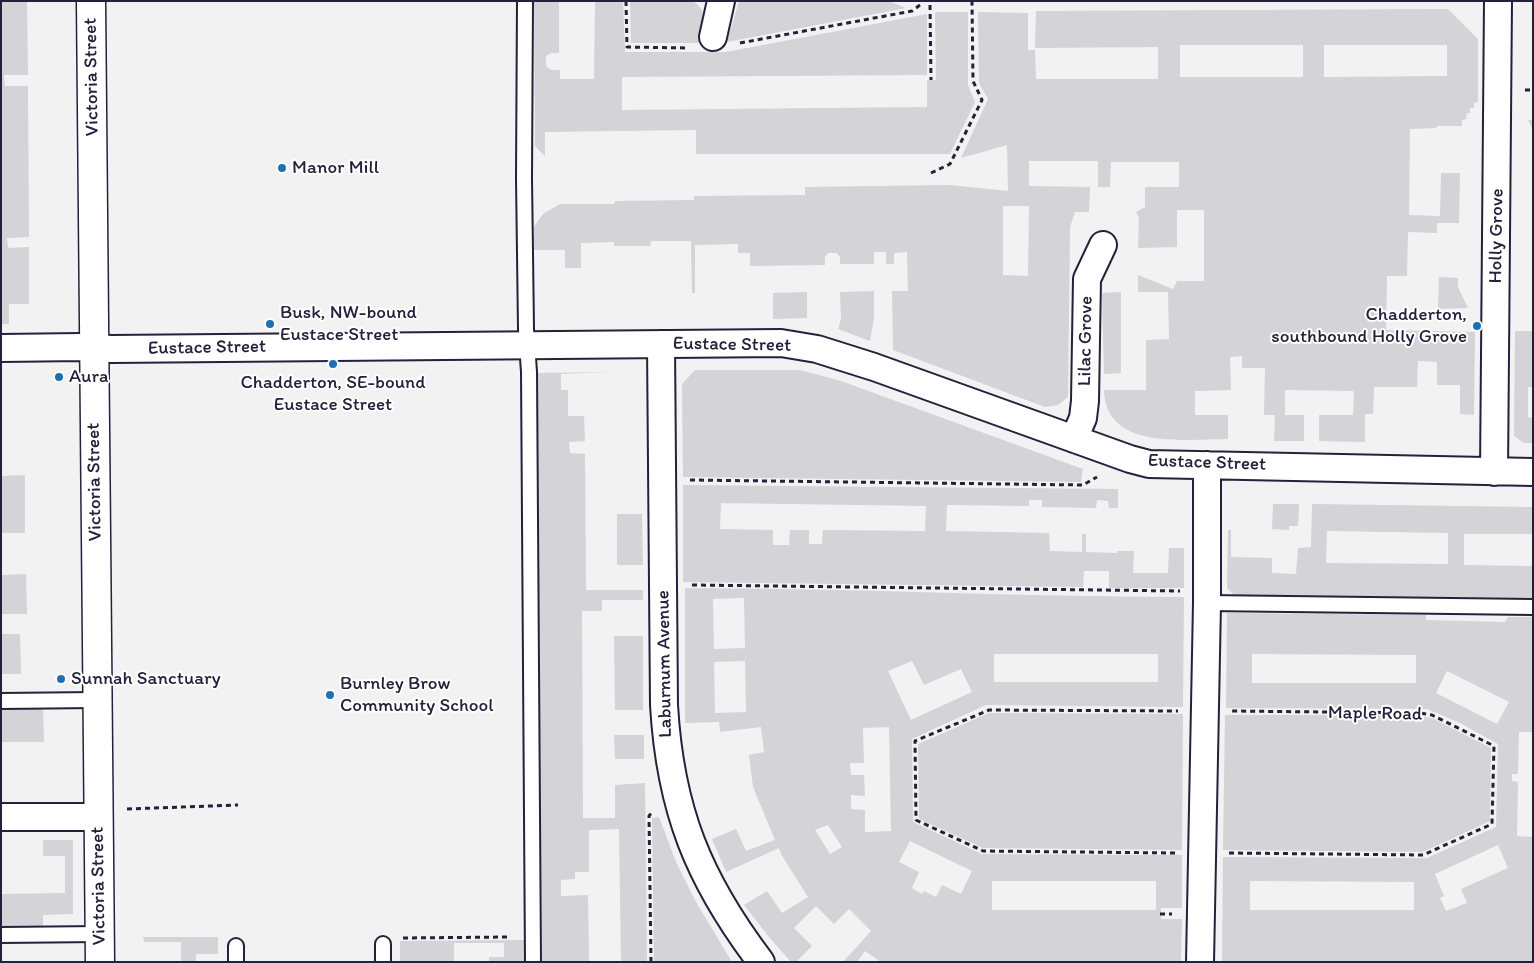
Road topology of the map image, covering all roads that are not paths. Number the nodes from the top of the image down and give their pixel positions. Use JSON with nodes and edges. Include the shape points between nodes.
{"nodes":[{"id":1,"x":91,"y":1,"type":"edge"},
{"id":2,"x":525,"y":1,"type":"edge"},
{"id":3,"x":721,"y":1,"type":"edge"},
{"id":4,"x":1498,"y":1,"type":"edge"},
{"id":5,"x":712,"y":43,"type":"road end"},
{"id":6,"x":1103,"y":245,"type":"dead end"},
{"id":7,"x":661,"y":344,"type":"junction"},
{"id":8,"x":527,"y":345,"type":"junction"},
{"id":9,"x":1,"y":348,"type":"edge"},
{"id":10,"x":95,"y":348,"type":"junction"},
{"id":11,"x":1074,"y":439,"type":"junction"},
{"id":12,"x":1207,"y":465,"type":"junction"},
{"id":13,"x":1494,"y":472,"type":"junction"},
{"id":14,"x":1533,"y":472,"type":"edge"},
{"id":15,"x":1198,"y":597,"type":"junction"},
{"id":16,"x":1533,"y":607,"type":"edge"},
{"id":17,"x":96,"y":700,"type":"junction"},
{"id":18,"x":1,"y":701,"type":"edge"},
{"id":19,"x":108,"y":813,"type":"junction"},
{"id":20,"x":1,"y":817,"type":"edge"},
{"id":21,"x":100,"y":934,"type":"junction"},
{"id":22,"x":1,"y":936,"type":"edge"},
{"id":23,"x":383,"y":944,"type":"road end"},
{"id":24,"x":236,"y":946,"type":"dead end"},
{"id":25,"x":100,"y":962,"type":"edge"},
{"id":26,"x":236,"y":962,"type":"edge"},
{"id":27,"x":383,"y":962,"type":"edge"},
{"id":28,"x":533,"y":962,"type":"edge"},
{"id":29,"x":761,"y":962,"type":"edge"},
{"id":30,"x":1200,"y":962,"type":"edge"}],
"edges":[{"from":1,"to":10,"type":"street","name":"Victoria Street"},
{"from":2,"to":8,"type":"lane"},
{"from":3,"to":5,"type":"street"},
{"from":4,"to":13,"type":"street","name":"Holly Grove"},
{"from":6,"to":11,"type":"street","name":"Lilac Grove","via":[[1087,279],[1086,401]]},
{"from":7,"to":8,"type":"street","name":"Eustace Street"},
{"from":7,"to":11,"type":"street","name":"Eustace Street","via":[[781,343],[817,349]]},
{"from":7,"to":29,"type":"street","name":"Laburnum Avenue","via":[[664,705],[672,780],[694,850],[718,900]]},
{"from":8,"to":10,"type":"street","name":"Eustace Street"},
{"from":8,"to":28,"type":"lane"},
{"from":9,"to":10,"type":"street","name":"Eustace Street"},
{"from":10,"to":17,"type":"street","name":"Victoria Street"},
{"from":11,"to":12,"type":"street","name":"Eustace Street","via":[[1149,464]]},
{"from":12,"to":13,"type":"street","name":"Eustace Street"},
{"from":12,"to":15,"type":"street"},
{"from":13,"to":14,"type":"street","name":"Eustace Street"},
{"from":15,"to":16,"type":"lane"},
{"from":15,"to":30,"type":"street"},
{"from":17,"to":18,"type":"lane"},
{"from":17,"to":19,"type":"street","name":"Victoria Street"},
{"from":19,"to":20,"type":"street"},
{"from":19,"to":21,"type":"street","name":"Victoria Street"},
{"from":21,"to":22,"type":"lane"},
{"from":21,"to":25,"type":"street","name":"Victoria Street"},
{"from":23,"to":27,"type":"lane"},
{"from":24,"to":26,"type":"lane"}]}
